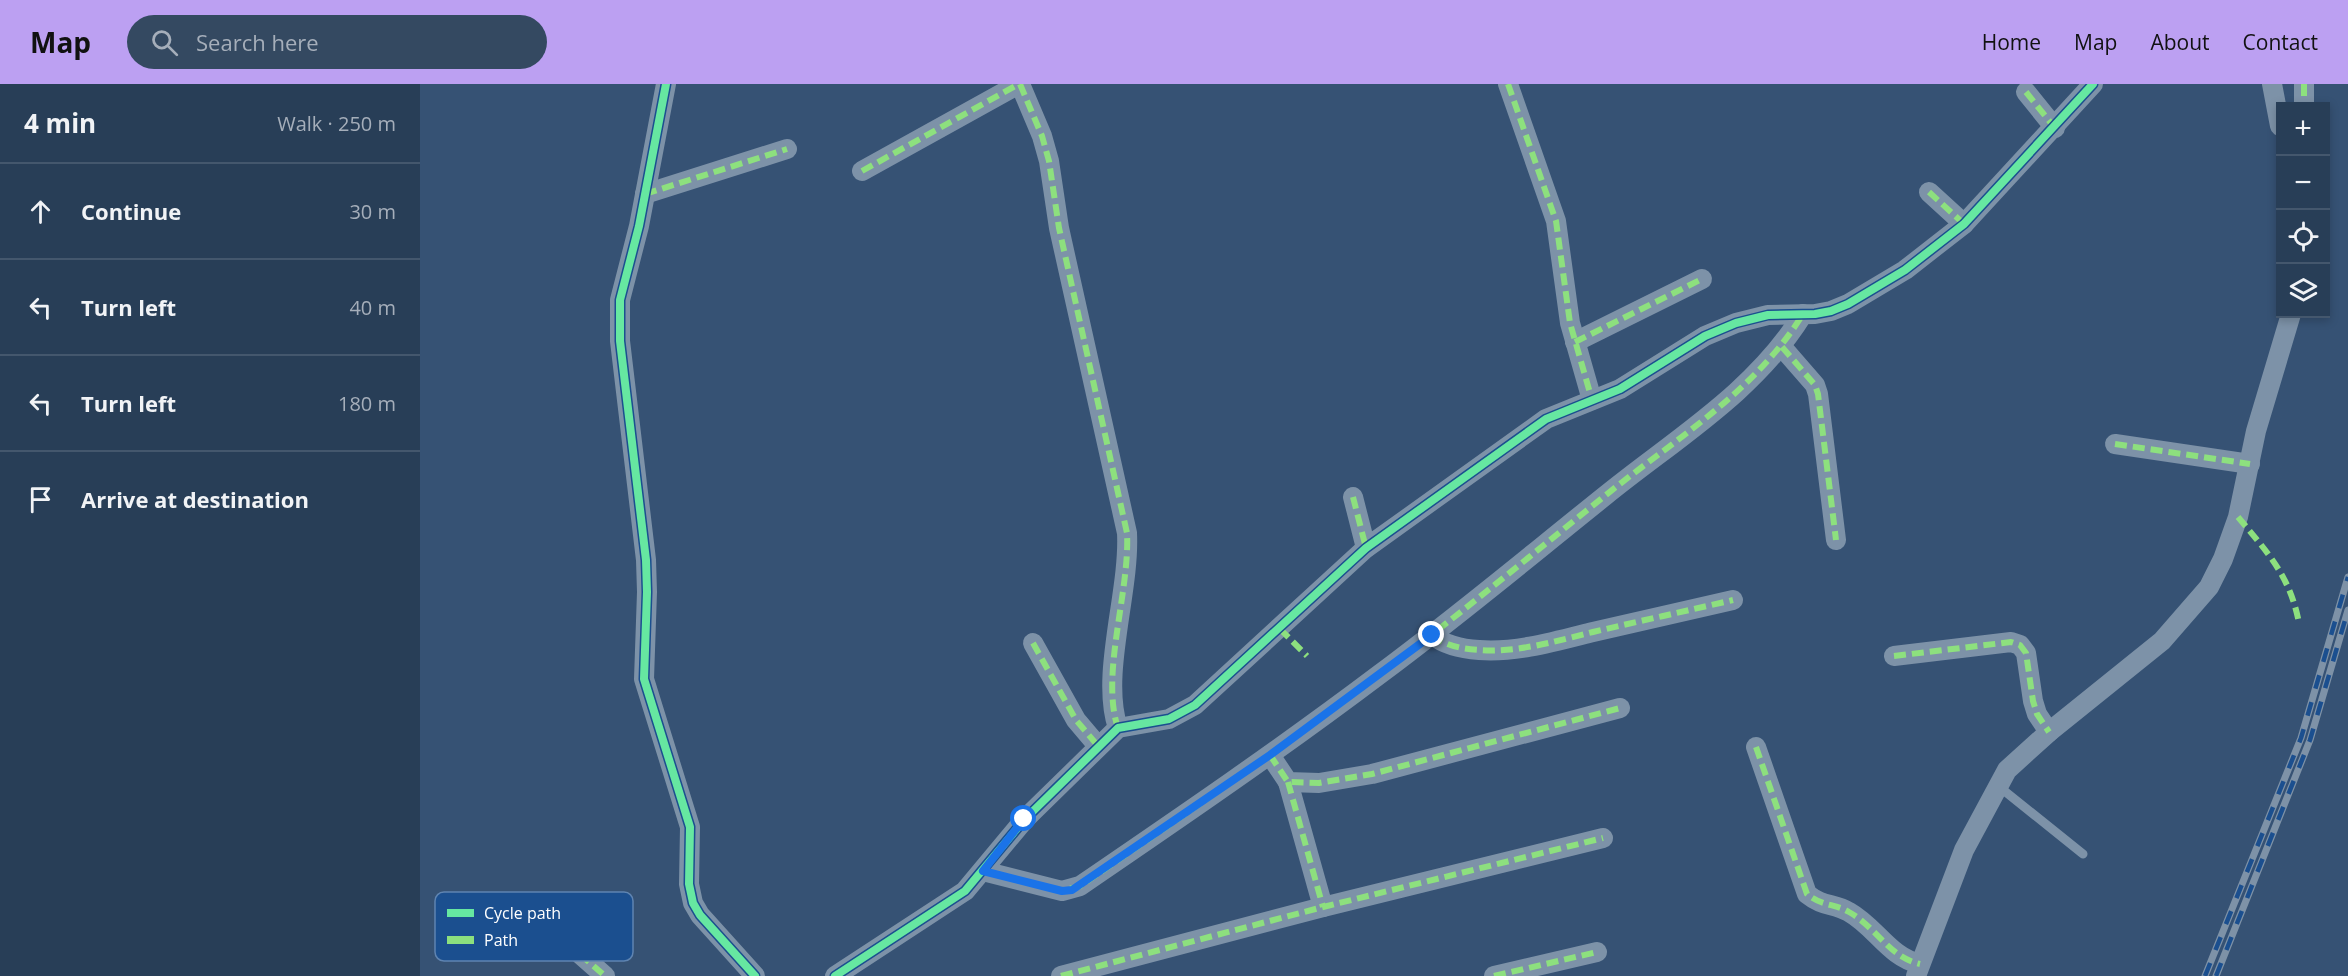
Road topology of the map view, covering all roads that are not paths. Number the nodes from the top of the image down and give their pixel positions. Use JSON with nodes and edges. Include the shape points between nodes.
{"nodes":[{"id":1,"x":666,"y":84,"type":"edge"},
{"id":2,"x":1019,"y":84,"type":"edge"},
{"id":3,"x":1508,"y":84,"type":"edge"},
{"id":4,"x":2093,"y":84,"type":"edge"},
{"id":5,"x":2272,"y":84,"type":"edge"},
{"id":6,"x":2304,"y":84,"type":"edge"},
{"id":7,"x":2026,"y":92,"type":"dead end"},
{"id":8,"x":2304,"y":102,"type":"edge"},
{"id":9,"x":2276,"y":105,"type":"edge"},
{"id":10,"x":2055,"y":128,"type":"junction"},
{"id":11,"x":787,"y":148,"type":"dead end"},
{"id":12,"x":862,"y":171,"type":"dead end"},
{"id":13,"x":1929,"y":192,"type":"dead end"},
{"id":14,"x":645,"y":194,"type":"junction"},
{"id":15,"x":1964,"y":224,"type":"junction"},
{"id":16,"x":1702,"y":279,"type":"dead end"},
{"id":17,"x":1803,"y":314,"type":"junction"},
{"id":18,"x":2290,"y":318,"type":"edge"},
{"id":19,"x":1575,"y":342,"type":"junction"},
{"id":20,"x":1782,"y":347,"type":"junction"},
{"id":21,"x":1592,"y":400,"type":"junction"},
{"id":22,"x":2115,"y":444,"type":"dead end"},
{"id":23,"x":2250,"y":464,"type":"junction"},
{"id":24,"x":1353,"y":497,"type":"dead end"},
{"id":25,"x":1836,"y":540,"type":"dead end"},
{"id":26,"x":1366,"y":548,"type":"junction"},
{"id":27,"x":1733,"y":600,"type":"dead end"},
{"id":28,"x":1432,"y":635,"type":"junction"},
{"id":29,"x":1033,"y":643,"type":"dead end"},
{"id":30,"x":1894,"y":656,"type":"dead end"},
{"id":31,"x":1620,"y":708,"type":"dead end"},
{"id":32,"x":1118,"y":728,"type":"junction"},
{"id":33,"x":2049,"y":732,"type":"junction"},
{"id":34,"x":1098,"y":746,"type":"junction"},
{"id":35,"x":1756,"y":747,"type":"dead end"},
{"id":36,"x":1270,"y":755,"type":"junction"},
{"id":37,"x":1288,"y":782,"type":"junction"},
{"id":38,"x":1996,"y":785,"type":"junction"},
{"id":39,"x":1603,"y":838,"type":"dead end"},
{"id":40,"x":2083,"y":854,"type":"dead end"},
{"id":41,"x":983,"y":871,"type":"junction"},
{"id":42,"x":1323,"y":907,"type":"junction"},
{"id":43,"x":1597,"y":952,"type":"dead end"},
{"id":44,"x":588,"y":961,"type":"edge"},
{"id":45,"x":1918,"y":970,"type":"edge"},
{"id":46,"x":605,"y":976,"type":"edge"},
{"id":47,"x":755,"y":976,"type":"edge"},
{"id":48,"x":835,"y":976,"type":"edge"},
{"id":49,"x":1061,"y":976,"type":"edge"},
{"id":50,"x":1494,"y":976,"type":"edge"}],
"edges":[{"from":1,"to":14,"type":"street"},
{"from":2,"to":12,"type":"street"},
{"from":2,"to":32,"type":"street","via":[[1049,161],[1057,218],[1127,533],[1128,561],[1112,689]]},
{"from":3,"to":19,"type":"street","via":[[1556,220]]},
{"from":4,"to":10,"type":"street"},
{"from":5,"to":9,"type":"street"},
{"from":6,"to":8,"type":"street"},
{"from":7,"to":10,"type":"street"},
{"from":10,"to":15,"type":"street"},
{"from":11,"to":14,"type":"street"},
{"from":13,"to":15,"type":"street"},
{"from":14,"to":47,"type":"street","via":[[625,274],[619,319],[646,560],[644,679],[690,827],[689,884],[693,903]]},
{"from":15,"to":17,"type":"street","via":[[1885,283],[1831,311]]},
{"from":16,"to":19,"type":"street"},
{"from":17,"to":20,"type":"street"},
{"from":17,"to":21,"type":"street","via":[[1768,315],[1736,323],[1705,336],[1620,388]]},
{"from":18,"to":23,"type":"street","via":[[2261,412]]},
{"from":19,"to":21,"type":"street"},
{"from":20,"to":25,"type":"street","via":[[1818,394]]},
{"from":20,"to":28,"type":"street","via":[[1708,419],[1626,479]]},
{"from":21,"to":26,"type":"street","via":[[1546,419]]},
{"from":22,"to":23,"type":"street"},
{"from":23,"to":33,"type":"street","via":[[2232,536],[2209,587],[2162,641]]},
{"from":24,"to":26,"type":"street"},
{"from":26,"to":32,"type":"street","via":[[1195,705],[1169,719]]},
{"from":27,"to":28,"type":"street","via":[[1520,647],[1482,651],[1440,641]]},
{"from":28,"to":36,"type":"street"},
{"from":29,"to":34,"type":"street","via":[[1076,720]]},
{"from":30,"to":33,"type":"street","via":[[2011,642],[2020,645],[2026,653],[2037,714]]},
{"from":31,"to":37,"type":"street","via":[[1372,774],[1319,783]]},
{"from":32,"to":34,"type":"street"},
{"from":33,"to":38,"type":"street"},
{"from":34,"to":41,"type":"street","via":[[1024,819]]},
{"from":35,"to":45,"type":"street","via":[[1807,894],[1819,904],[1847,910]]},
{"from":36,"to":37,"type":"street"},
{"from":36,"to":41,"type":"street","via":[[1072,890],[1062,891]]},
{"from":37,"to":42,"type":"street"},
{"from":38,"to":40,"type":"lane"},
{"from":38,"to":45,"type":"street","via":[[1964,850]]},
{"from":39,"to":42,"type":"street"},
{"from":41,"to":48,"type":"street","via":[[944,907]]},
{"from":42,"to":49,"type":"street"},
{"from":43,"to":50,"type":"street"},
{"from":44,"to":46,"type":"street"}]}
